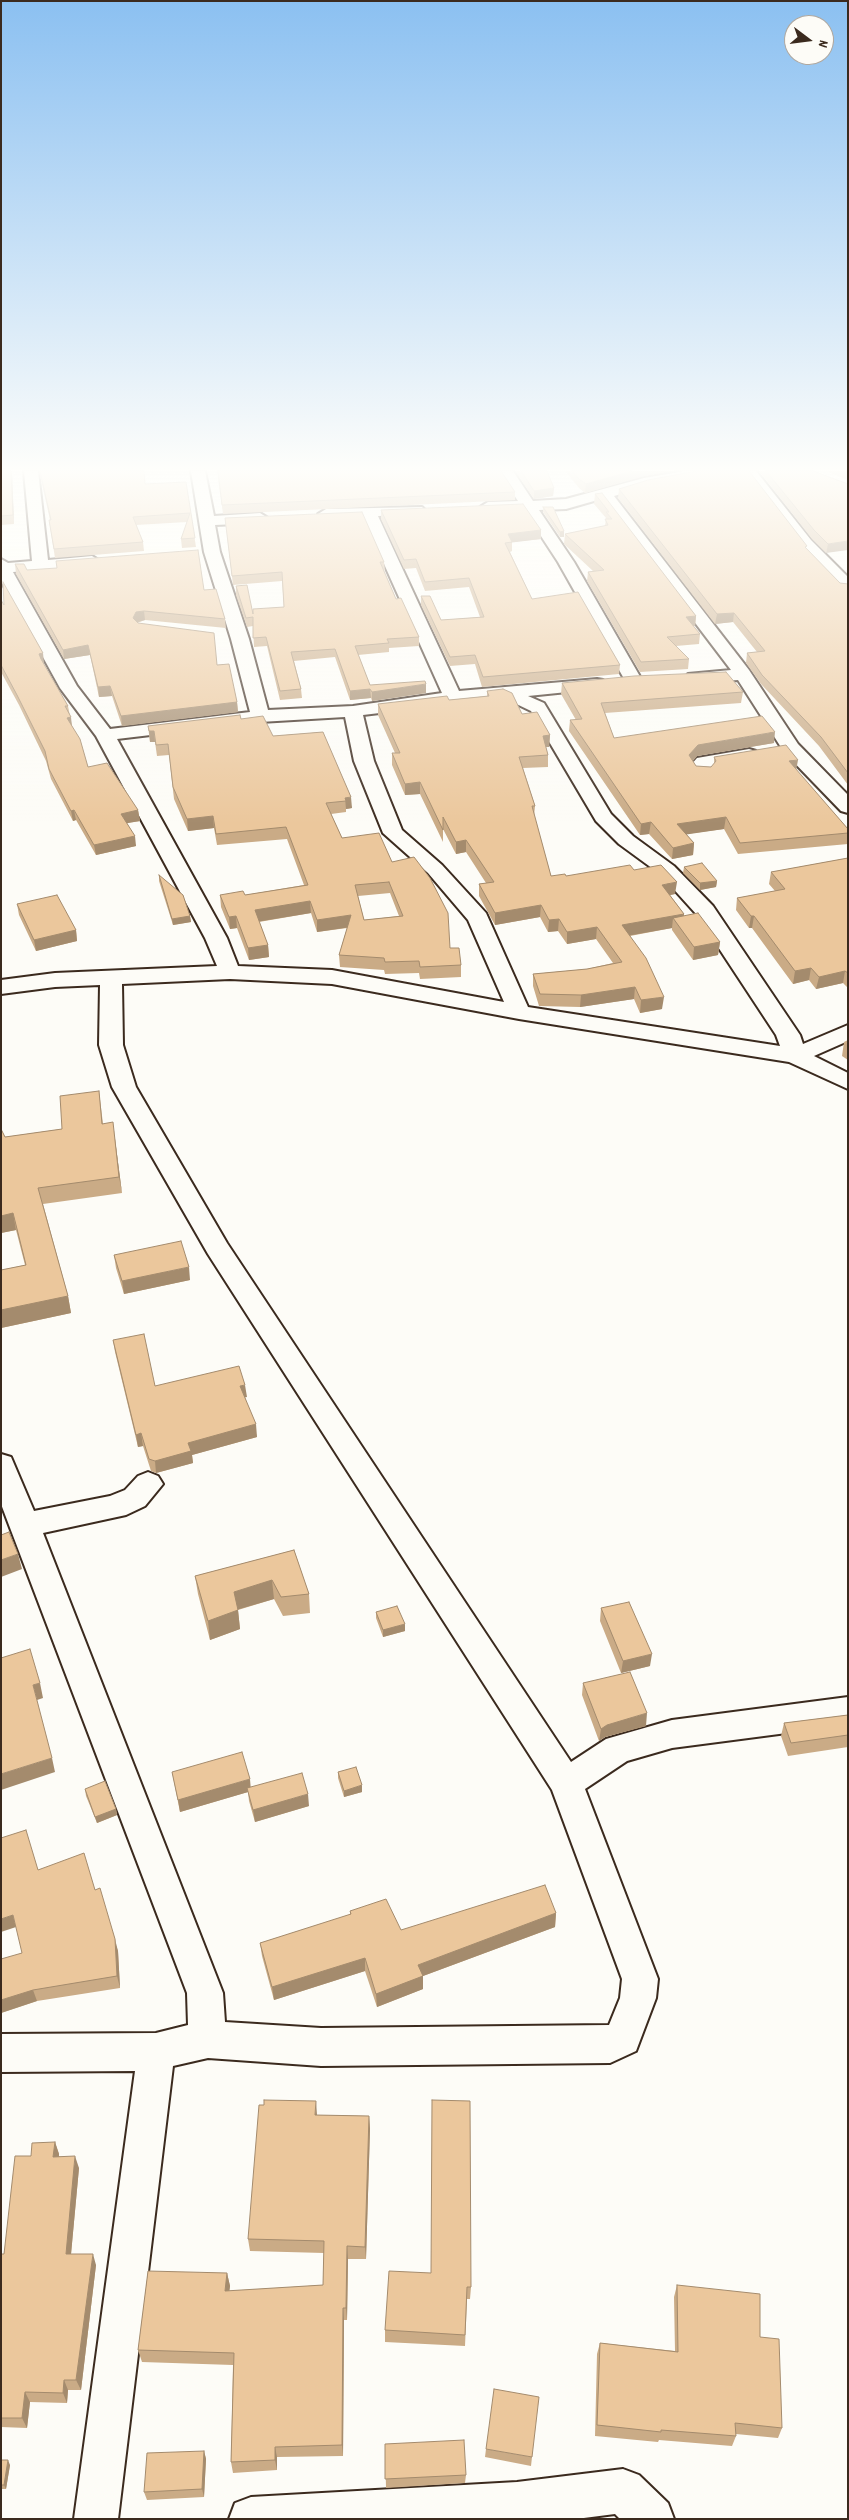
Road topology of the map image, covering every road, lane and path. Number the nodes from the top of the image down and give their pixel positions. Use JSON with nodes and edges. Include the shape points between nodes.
{"nodes":[{"id":1,"x":13,"y":589,"type":"edge"},
{"id":2,"x":220,"y":589,"type":"edge"},
{"id":3,"x":403,"y":589,"type":"edge"},
{"id":4,"x":581,"y":589,"type":"edge"},
{"id":5,"x":678,"y":589,"type":"edge"},
{"id":6,"x":743,"y":674,"type":"junction"},
{"id":7,"x":678,"y":679,"type":"edge"},
{"id":8,"x":633,"y":680,"type":"junction"},
{"id":9,"x":651,"y":680,"type":"edge"},
{"id":10,"x":561,"y":688,"type":"junction"},
{"id":11,"x":508,"y":692,"type":"junction"},
{"id":12,"x":453,"y":697,"type":"junction"},
{"id":13,"x":538,"y":706,"type":"junction"},
{"id":14,"x":353,"y":711,"type":"junction"},
{"id":15,"x":260,"y":716,"type":"junction"},
{"id":16,"x":104,"y":735,"type":"junction"},
{"id":17,"x":777,"y":750,"type":"junction"},
{"id":18,"x":703,"y":772,"type":"edge"},
{"id":19,"x":848,"y":806,"type":"edge"},
{"id":20,"x":1,"y":964,"type":"edge"},
{"id":21,"x":230,"y":972,"type":"junction"},
{"id":22,"x":110,"y":978,"type":"junction"},
{"id":23,"x":5,"y":986,"type":"edge"},
{"id":24,"x":520,"y":1012,"type":"junction"},
{"id":25,"x":848,"y":1032,"type":"edge"},
{"id":26,"x":795,"y":1056,"type":"junction"},
{"id":27,"x":848,"y":1082,"type":"edge"},
{"id":28,"x":1,"y":1465,"type":"edge"},
{"id":29,"x":148,"y":1484,"type":"dead end"},
{"id":30,"x":25,"y":1525,"type":"junction"},
{"id":31,"x":848,"y":1711,"type":"edge"},
{"id":32,"x":566,"y":1783,"type":"junction"},
{"id":33,"x":208,"y":2039,"type":"junction"},
{"id":34,"x":156,"y":2052,"type":"junction"},
{"id":35,"x":1,"y":2053,"type":"edge"},
{"id":36,"x":96,"y":2519,"type":"edge"},
{"id":37,"x":251,"y":2519,"type":"edge"},
{"id":38,"x":652,"y":2519,"type":"edge"}],
"edges":[{"from":1,"to":16,"type":"street","via":[[70,688]]},
{"from":2,"to":15,"type":"street","via":[[231,637]]},
{"from":3,"to":12,"type":"street"},
{"from":4,"to":8,"type":"street"},
{"from":5,"to":6,"type":"street"},
{"from":6,"to":7,"type":"street"},
{"from":6,"to":17,"type":"street"},
{"from":8,"to":9,"type":"street"},
{"from":8,"to":10,"type":"street"},
{"from":10,"to":11,"type":"street"},
{"from":10,"to":13,"type":"street"},
{"from":11,"to":12,"type":"street"},
{"from":11,"to":13,"type":"street"},
{"from":12,"to":14,"type":"street"},
{"from":13,"to":26,"type":"street","via":[[603,817],[626,840],[667,870],[705,911],[788,1035]]},
{"from":14,"to":15,"type":"street"},
{"from":14,"to":24,"type":"street","via":[[364,761],[392,833],[436,869],[478,918]]},
{"from":15,"to":16,"type":"street"},
{"from":16,"to":21,"type":"street","via":[[216,938]]},
{"from":17,"to":18,"type":"street","via":[[704,762],[700,766]]},
{"from":17,"to":19,"type":"street"},
{"from":20,"to":23,"type":"street"},
{"from":21,"to":22,"type":"street"},
{"from":21,"to":24,"type":"street","via":[[332,977]]},
{"from":22,"to":23,"type":"street"},
{"from":22,"to":32,"type":"street","via":[[111,1045],[124,1087],[217,1248]]},
{"from":24,"to":26,"type":"street"},
{"from":25,"to":26,"type":"street"},
{"from":26,"to":27,"type":"street"},
{"from":28,"to":30,"type":"street"},
{"from":29,"to":30,"type":"street","via":[[135,1498],[115,1507]]},
{"from":30,"to":33,"type":"street","via":[[205,1993]]},
{"from":31,"to":32,"type":"street","via":[[672,1734],[618,1749]]},
{"from":32,"to":33,"type":"street","via":[[640,1978],[638,1998],[623,2038],[610,2044],[321,2047]]},
{"from":33,"to":34,"type":"street"},
{"from":34,"to":35,"type":"street"},
{"from":34,"to":36,"type":"street"},
{"from":37,"to":38,"type":"street","via":[[517,2504],[623,2491]]}]}
